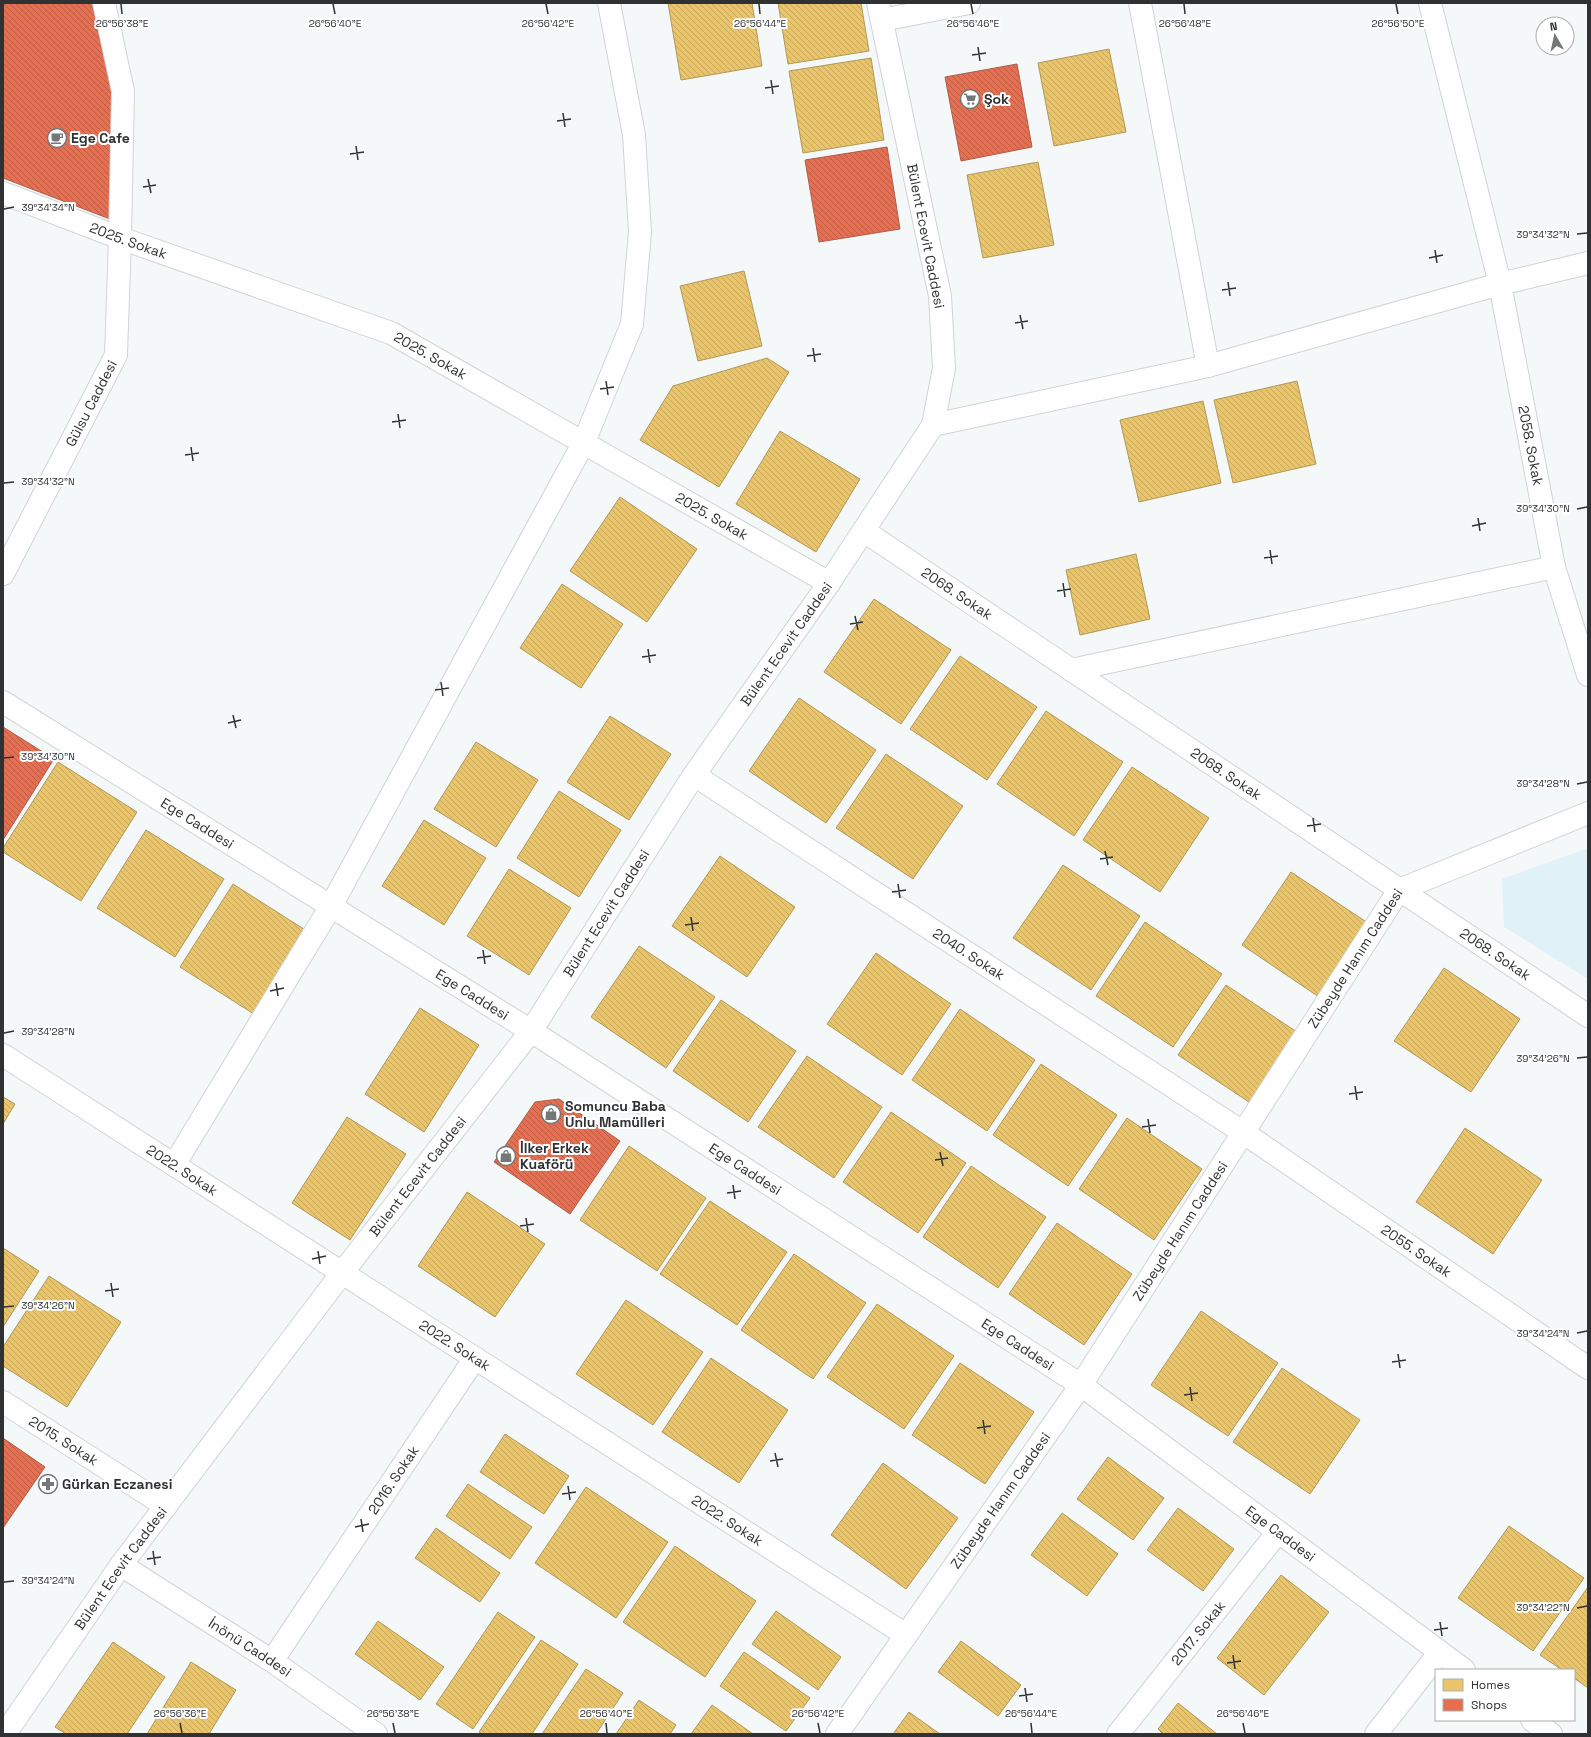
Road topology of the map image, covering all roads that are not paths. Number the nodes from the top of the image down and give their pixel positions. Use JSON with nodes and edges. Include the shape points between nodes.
{"nodes":[{"id":1,"x":104,"y":3,"type":"edge"},
{"id":2,"x":609,"y":3,"type":"edge"},
{"id":3,"x":969,"y":3,"type":"edge"},
{"id":4,"x":1140,"y":3,"type":"edge"},
{"id":5,"x":1430,"y":3,"type":"edge"},
{"id":6,"x":880,"y":12,"type":"edge"},
{"id":7,"x":3,"y":192,"type":"edge"},
{"id":8,"x":120,"y":238,"type":"junction"},
{"id":9,"x":1588,"y":263,"type":"edge"},
{"id":10,"x":1500,"y":284,"type":"junction"},
{"id":11,"x":1208,"y":366,"type":"junction"},
{"id":12,"x":933,"y":425,"type":"junction"},
{"id":13,"x":584,"y":442,"type":"junction"},
{"id":14,"x":864,"y":531,"type":"junction"},
{"id":15,"x":1554,"y":567,"type":"junction"},
{"id":16,"x":3,"y":574,"type":"edge"},
{"id":17,"x":829,"y":583,"type":"junction"},
{"id":18,"x":1071,"y":670,"type":"junction"},
{"id":19,"x":1588,"y":675,"type":"edge"},
{"id":20,"x":3,"y":702,"type":"edge"},
{"id":21,"x":694,"y":775,"type":"junction"},
{"id":22,"x":1588,"y":814,"type":"edge"},
{"id":23,"x":1399,"y":890,"type":"junction"},
{"id":24,"x":331,"y":906,"type":"junction"},
{"id":25,"x":1588,"y":1016,"type":"edge"},
{"id":26,"x":531,"y":1031,"type":"junction"},
{"id":27,"x":3,"y":1055,"type":"edge"},
{"id":28,"x":1244,"y":1133,"type":"junction"},
{"id":29,"x":174,"y":1165,"type":"junction"},
{"id":30,"x":342,"y":1273,"type":"junction"},
{"id":31,"x":475,"y":1358,"type":"junction"},
{"id":32,"x":1588,"y":1368,"type":"edge"},
{"id":33,"x":1081,"y":1385,"type":"junction"},
{"id":34,"x":3,"y":1402,"type":"edge"},
{"id":35,"x":166,"y":1506,"type":"junction"},
{"id":36,"x":1278,"y":1532,"type":"junction"},
{"id":37,"x":121,"y":1565,"type":"junction"},
{"id":38,"x":906,"y":1635,"type":"junction"},
{"id":39,"x":1440,"y":1652,"type":"junction"},
{"id":40,"x":272,"y":1660,"type":"junction"},
{"id":41,"x":1463,"y":1669,"type":"edge"},
{"id":42,"x":1533,"y":1721,"type":"edge"},
{"id":43,"x":5,"y":1734,"type":"edge"},
{"id":44,"x":376,"y":1734,"type":"edge"},
{"id":45,"x":837,"y":1734,"type":"edge"},
{"id":46,"x":1118,"y":1734,"type":"edge"},
{"id":47,"x":1376,"y":1734,"type":"edge"},
{"id":48,"x":1551,"y":1734,"type":"edge"}],
"edges":[{"from":1,"to":8,"type":"street","name":"Gülsu Caddesi","via":[[123,91]]},
{"from":2,"to":13,"type":"street","via":[[634,135],[640,232],[632,324]]},
{"from":3,"to":6,"type":"street"},
{"from":4,"to":11,"type":"street"},
{"from":5,"to":10,"type":"street","name":"2058. Sokak"},
{"from":6,"to":12,"type":"street","name":"Bülent Ecevit Caddesi","via":[[940,296],[944,368]]},
{"from":7,"to":8,"type":"street","name":"2025. Sokak"},
{"from":8,"to":13,"type":"street","name":"2025. Sokak","via":[[391,333]]},
{"from":8,"to":16,"type":"street","name":"Gülsu Caddesi","via":[[116,355]]},
{"from":9,"to":10,"type":"street"},
{"from":10,"to":11,"type":"street"},
{"from":10,"to":15,"type":"street","name":"2058. Sokak"},
{"from":11,"to":12,"type":"street"},
{"from":12,"to":14,"type":"street","name":"Bülent Ecevit Caddesi"},
{"from":13,"to":17,"type":"street","name":"2025. Sokak"},
{"from":13,"to":24,"type":"street"},
{"from":14,"to":17,"type":"street","name":"Bülent Ecevit Caddesi"},
{"from":14,"to":18,"type":"street","name":"2068. Sokak"},
{"from":15,"to":18,"type":"street"},
{"from":15,"to":19,"type":"street","name":"2058. Sokak"},
{"from":17,"to":21,"type":"street","name":"Bülent Ecevit Caddesi"},
{"from":18,"to":23,"type":"street","name":"2068. Sokak"},
{"from":20,"to":24,"type":"street","name":"Ege Caddesi"},
{"from":21,"to":26,"type":"street","name":"Bülent Ecevit Caddesi"},
{"from":21,"to":28,"type":"street","name":"2040. Sokak"},
{"from":22,"to":23,"type":"street","name":"Zübeyde Hanım Caddesi"},
{"from":23,"to":25,"type":"street","name":"2068. Sokak"},
{"from":23,"to":28,"type":"street","name":"Zübeyde Hanım Caddesi"},
{"from":24,"to":26,"type":"street","name":"Ege Caddesi"},
{"from":24,"to":29,"type":"street"},
{"from":26,"to":30,"type":"street","name":"Bülent Ecevit Caddesi"},
{"from":26,"to":33,"type":"street","name":"Ege Caddesi"},
{"from":27,"to":29,"type":"street","name":"2022. Sokak"},
{"from":28,"to":32,"type":"street","name":"2055. Sokak"},
{"from":28,"to":33,"type":"street","name":"Zübeyde Hanım Caddesi"},
{"from":29,"to":30,"type":"street","name":"2022. Sokak"},
{"from":30,"to":31,"type":"street","name":"2022. Sokak"},
{"from":30,"to":35,"type":"street","name":"Bülent Ecevit Caddesi"},
{"from":31,"to":38,"type":"street","name":"2022. Sokak"},
{"from":31,"to":40,"type":"street","name":"2016. Sokak"},
{"from":33,"to":36,"type":"street","name":"Ege Caddesi"},
{"from":33,"to":38,"type":"street","name":"Zübeyde Hanım Caddesi"},
{"from":34,"to":35,"type":"street","name":"2015. Sokak"},
{"from":35,"to":37,"type":"street","name":"Bülent Ecevit Caddesi"},
{"from":36,"to":39,"type":"street","name":"Ege Caddesi"},
{"from":36,"to":46,"type":"street","name":"2017. Sokak"},
{"from":37,"to":40,"type":"street","name":"İnönü Caddesi"},
{"from":37,"to":43,"type":"street","name":"Bülent Ecevit Caddesi"},
{"from":38,"to":45,"type":"street","name":"Zübeyde Hanım Caddesi"},
{"from":39,"to":41,"type":"street","name":"Ege Caddesi"},
{"from":39,"to":47,"type":"street"},
{"from":40,"to":44,"type":"street","name":"İnönü Caddesi"},
{"from":42,"to":48,"type":"street"}]}
